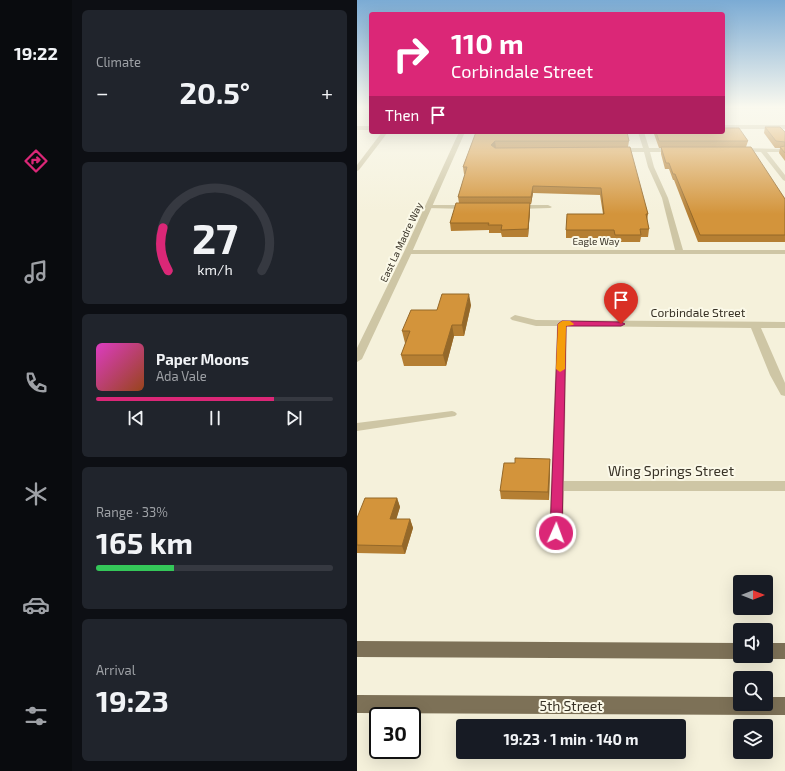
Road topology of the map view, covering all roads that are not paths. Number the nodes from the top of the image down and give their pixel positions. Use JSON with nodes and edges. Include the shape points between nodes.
{"nodes":[{"id":1,"x":377,"y":142,"type":"edge"},
{"id":2,"x":457,"y":142,"type":"edge"},
{"id":3,"x":644,"y":142,"type":"edge"},
{"id":4,"x":607,"y":150,"type":"edge"},
{"id":5,"x":646,"y":150,"type":"junction"},
{"id":6,"x":685,"y":150,"type":"edge"},
{"id":7,"x":732,"y":150,"type":"edge"},
{"id":8,"x":763,"y":150,"type":"junction"},
{"id":9,"x":780,"y":150,"type":"edge"},
{"id":10,"x":357,"y":168,"type":"edge"},
{"id":11,"x":785,"y":179,"type":"edge"},
{"id":12,"x":428,"y":207,"type":"junction"},
{"id":13,"x":481,"y":207,"type":"edge"},
{"id":14,"x":511,"y":207,"type":"edge"},
{"id":15,"x":548,"y":207,"type":"dead end"},
{"id":16,"x":408,"y":252,"type":"junction"},
{"id":17,"x":680,"y":252,"type":"junction"},
{"id":18,"x":785,"y":252,"type":"edge"},
{"id":19,"x":515,"y":318,"type":"dead end"},
{"id":20,"x":562,"y":324,"type":"junction"},
{"id":21,"x":755,"y":325,"type":"junction"},
{"id":22,"x":785,"y":325,"type":"edge"},
{"id":23,"x":357,"y":359,"type":"edge"},
{"id":24,"x":785,"y":392,"type":"edge"},
{"id":25,"x":453,"y":414,"type":"dead end"},
{"id":26,"x":357,"y":427,"type":"edge"},
{"id":27,"x":558,"y":486,"type":"junction"},
{"id":28,"x":785,"y":486,"type":"edge"},
{"id":29,"x":556,"y":533,"type":"dead end"},
{"id":30,"x":357,"y":649,"type":"edge"},
{"id":31,"x":733,"y":651,"type":"edge"},
{"id":32,"x":773,"y":651,"type":"edge"},
{"id":33,"x":785,"y":651,"type":"edge"},
{"id":34,"x":357,"y":704,"type":"edge"},
{"id":35,"x":785,"y":706,"type":"edge"}],
"edges":[{"from":1,"to":10,"type":"street"},
{"from":2,"to":12,"type":"street","name":"East La Madre Way"},
{"from":3,"to":5,"type":"street"},
{"from":4,"to":5,"type":"street"},
{"from":5,"to":6,"type":"street"},
{"from":5,"to":17,"type":"street","via":[[665,198]]},
{"from":7,"to":8,"type":"street"},
{"from":8,"to":9,"type":"street"},
{"from":8,"to":11,"type":"street"},
{"from":12,"to":13,"type":"street"},
{"from":12,"to":16,"type":"street","name":"East La Madre Way"},
{"from":14,"to":15,"type":"street"},
{"from":16,"to":17,"type":"street","name":"Eagle Way"},
{"from":16,"to":23,"type":"street","name":"East La Madre Way"},
{"from":17,"to":18,"type":"street","name":"Eagle Way"},
{"from":19,"to":20,"type":"street","name":"Corbindale Street","via":[[536,323]]},
{"from":20,"to":21,"type":"street","name":"Corbindale Street"},
{"from":20,"to":27,"type":"street"},
{"from":21,"to":22,"type":"street","name":"Corbindale Street"},
{"from":21,"to":24,"type":"street","via":[[775,375]]},
{"from":25,"to":26,"type":"lane"},
{"from":27,"to":28,"type":"street","name":"Wing Springs Street"},
{"from":27,"to":29,"type":"street"},
{"from":30,"to":31,"type":"main road"},
{"from":32,"to":33,"type":"main road"},
{"from":34,"to":35,"type":"main road","name":"5th Street"}]}
